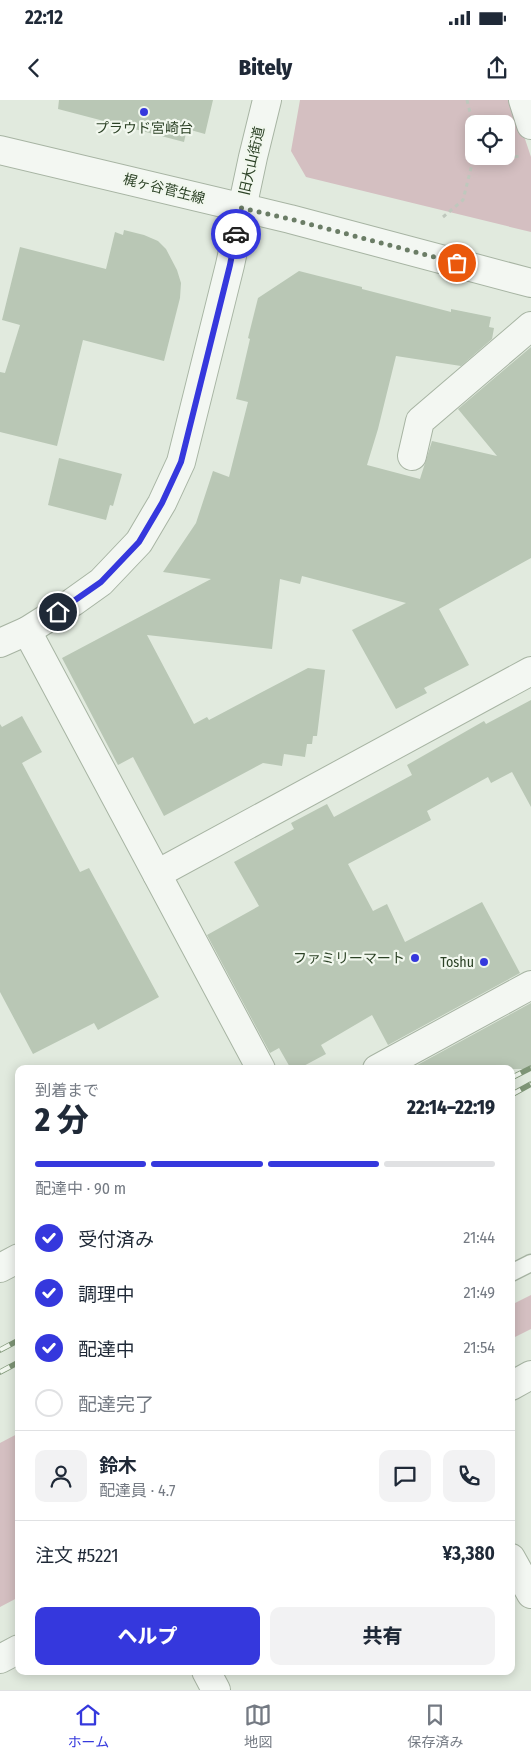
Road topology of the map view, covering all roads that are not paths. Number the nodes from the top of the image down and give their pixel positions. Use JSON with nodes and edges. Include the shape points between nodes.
{"nodes":[{"id":1,"x":267,"y":100,"type":"edge"},
{"id":2,"x":523,"y":100,"type":"edge"},
{"id":3,"x":531,"y":125,"type":"edge"},
{"id":4,"x":0,"y":150,"type":"edge"},
{"id":5,"x":241,"y":208,"type":"junction"},
{"id":6,"x":531,"y":283,"type":"edge"},
{"id":7,"x":531,"y":326,"type":"edge"},
{"id":8,"x":412,"y":456,"type":"dead end"},
{"id":9,"x":28,"y":631,"type":"junction"},
{"id":10,"x":0,"y":643,"type":"edge"},
{"id":11,"x":531,"y":671,"type":"edge"},
{"id":12,"x":157,"y":874,"type":"junction"},
{"id":13,"x":531,"y":985,"type":"edge"},
{"id":14,"x":259,"y":1065,"type":"edge"},
{"id":15,"x":384,"y":1065,"type":"edge"},
{"id":16,"x":15,"y":1260,"type":"edge"},
{"id":17,"x":531,"y":1263,"type":"edge"},
{"id":18,"x":0,"y":1268,"type":"edge"},
{"id":19,"x":515,"y":1271,"type":"edge"},
{"id":20,"x":531,"y":1375,"type":"edge"},
{"id":21,"x":515,"y":1384,"type":"edge"},
{"id":22,"x":515,"y":1565,"type":"edge"},
{"id":23,"x":530,"y":1590,"type":"edge"},
{"id":24,"x":15,"y":1651,"type":"edge"},
{"id":25,"x":0,"y":1659,"type":"edge"},
{"id":26,"x":208,"y":1675,"type":"edge"},
{"id":27,"x":216,"y":1690,"type":"edge"}],
"edges":[{"from":1,"to":5,"type":"street","name":"旧大山街道"},
{"from":2,"to":3,"type":"street"},
{"from":4,"to":5,"type":"street","name":"梶ヶ谷菅生線"},
{"from":5,"to":6,"type":"street","name":"梶ヶ谷菅生線"},
{"from":5,"to":9,"type":"street","name":"旧大山街道","via":[[181,462],[162,503],[139,542],[101,582]]},
{"from":7,"to":8,"type":"street","via":[[420,421]]},
{"from":9,"to":10,"type":"street","name":"旧大山街道"},
{"from":9,"to":12,"type":"street"},
{"from":11,"to":12,"type":"street"},
{"from":12,"to":14,"type":"street"},
{"from":13,"to":15,"type":"street"},
{"from":16,"to":18,"type":"street"},
{"from":17,"to":19,"type":"lane"},
{"from":20,"to":21,"type":"street"},
{"from":22,"to":23,"type":"street"},
{"from":24,"to":25,"type":"street"},
{"from":26,"to":27,"type":"street"}]}
